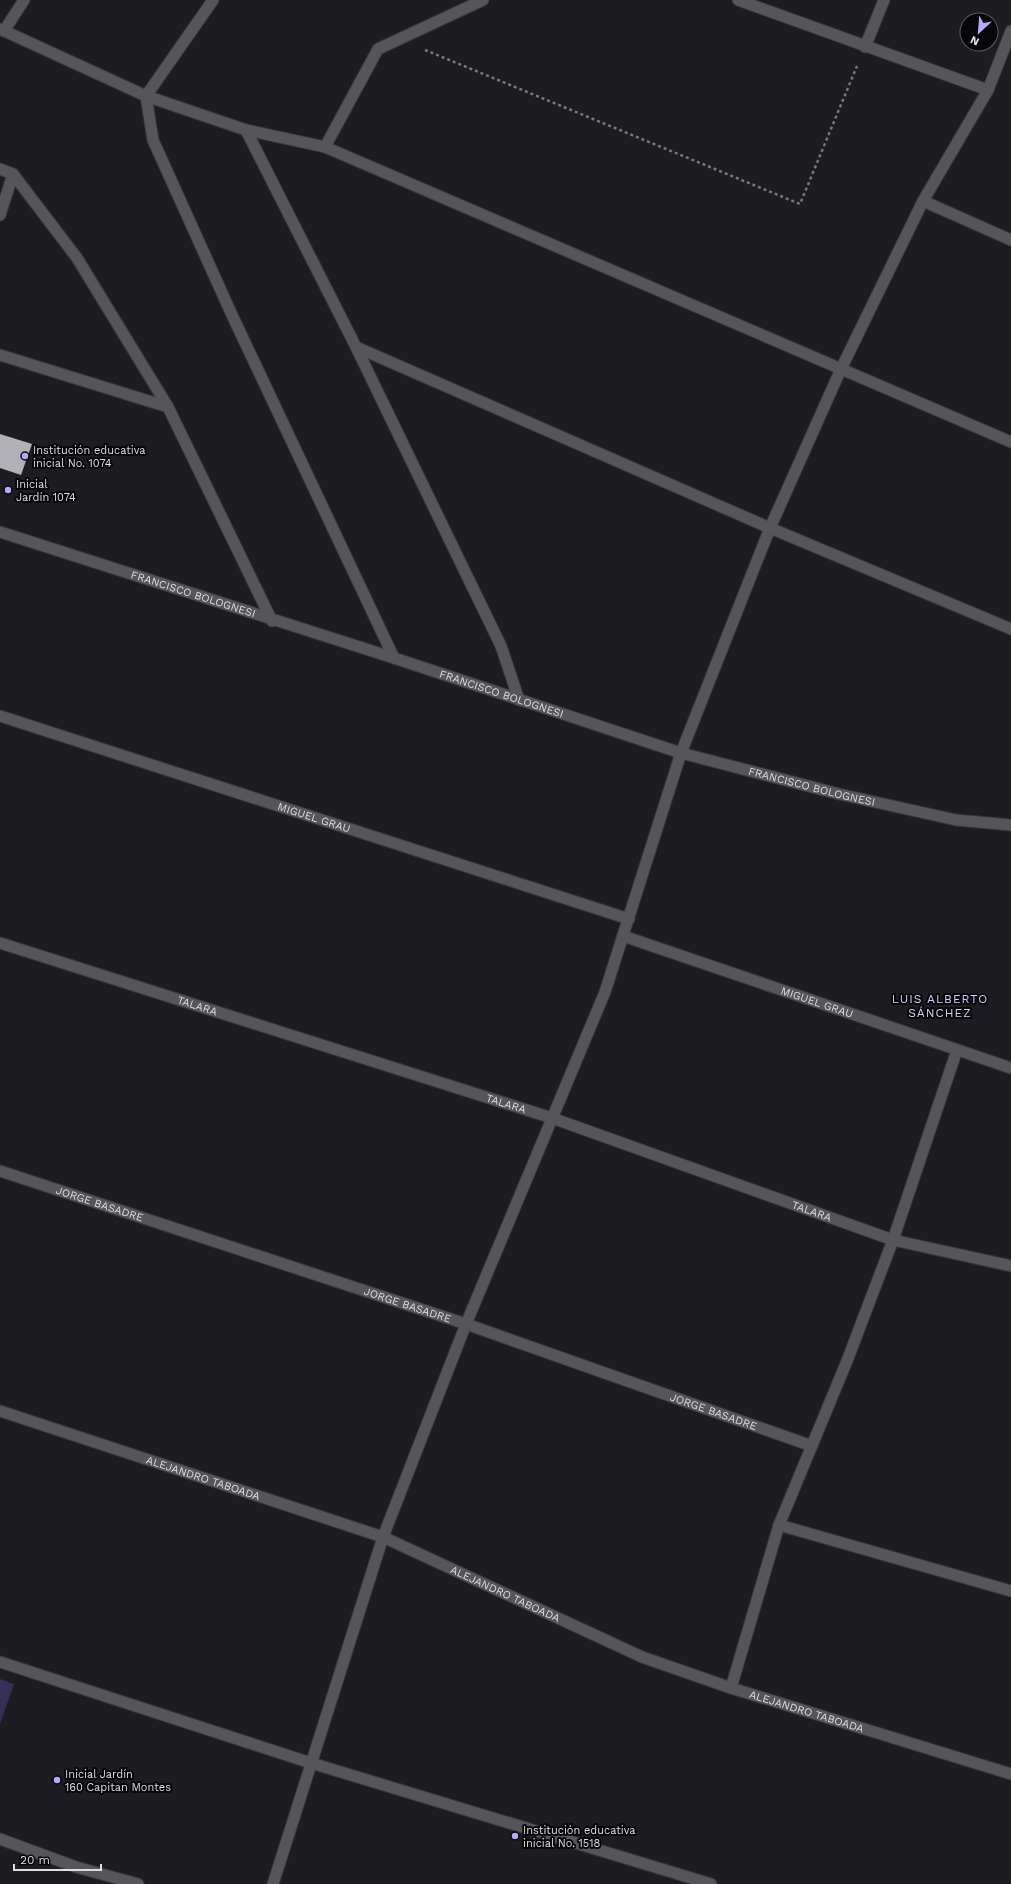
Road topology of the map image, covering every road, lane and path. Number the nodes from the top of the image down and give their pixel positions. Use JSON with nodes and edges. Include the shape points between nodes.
{"nodes":[{"id":1,"x":24,"y":0,"type":"edge"},
{"id":2,"x":213,"y":0,"type":"edge"},
{"id":3,"x":483,"y":0,"type":"edge"},
{"id":4,"x":738,"y":0,"type":"edge"},
{"id":5,"x":884,"y":0,"type":"edge"},
{"id":6,"x":2,"y":30,"type":"edge"},
{"id":7,"x":1011,"y":31,"type":"edge"},
{"id":8,"x":398,"y":38,"type":"junction"},
{"id":9,"x":865,"y":47,"type":"junction"},
{"id":10,"x":988,"y":90,"type":"junction"},
{"id":11,"x":146,"y":96,"type":"junction"},
{"id":12,"x":246,"y":130,"type":"junction"},
{"id":13,"x":325,"y":147,"type":"junction"},
{"id":14,"x":0,"y":169,"type":"edge"},
{"id":15,"x":13,"y":174,"type":"junction"},
{"id":16,"x":922,"y":201,"type":"junction"},
{"id":17,"x":0,"y":215,"type":"edge"},
{"id":18,"x":1011,"y":240,"type":"edge"},
{"id":19,"x":356,"y":347,"type":"junction"},
{"id":20,"x":0,"y":355,"type":"edge"},
{"id":21,"x":841,"y":369,"type":"junction"},
{"id":22,"x":168,"y":407,"type":"junction"},
{"id":23,"x":1011,"y":442,"type":"edge"},
{"id":24,"x":770,"y":528,"type":"junction"},
{"id":25,"x":0,"y":532,"type":"edge"},
{"id":26,"x":272,"y":621,"type":"junction"},
{"id":27,"x":1011,"y":629,"type":"edge"},
{"id":28,"x":394,"y":658,"type":"junction"},
{"id":29,"x":519,"y":700,"type":"junction"},
{"id":30,"x":0,"y":716,"type":"edge"},
{"id":31,"x":681,"y":753,"type":"junction"},
{"id":32,"x":1011,"y":825,"type":"edge"},
{"id":33,"x":629,"y":919,"type":"junction"},
{"id":34,"x":623,"y":936,"type":"junction"},
{"id":35,"x":0,"y":943,"type":"edge"},
{"id":36,"x":957,"y":1050,"type":"junction"},
{"id":37,"x":1011,"y":1068,"type":"edge"},
{"id":38,"x":552,"y":1118,"type":"junction"},
{"id":39,"x":0,"y":1171,"type":"edge"},
{"id":40,"x":893,"y":1240,"type":"junction"},
{"id":41,"x":1011,"y":1266,"type":"edge"},
{"id":42,"x":466,"y":1324,"type":"junction"},
{"id":43,"x":0,"y":1411,"type":"edge"},
{"id":44,"x":812,"y":1446,"type":"junction"},
{"id":45,"x":779,"y":1525,"type":"junction"},
{"id":46,"x":383,"y":1537,"type":"junction"},
{"id":47,"x":1011,"y":1592,"type":"edge"},
{"id":48,"x":0,"y":1662,"type":"edge"},
{"id":49,"x":731,"y":1688,"type":"junction"},
{"id":50,"x":311,"y":1763,"type":"junction"},
{"id":51,"x":1011,"y":1774,"type":"edge"},
{"id":52,"x":0,"y":1839,"type":"edge"},
{"id":53,"x":138,"y":1884,"type":"edge"},
{"id":54,"x":272,"y":1884,"type":"edge"},
{"id":55,"x":711,"y":1884,"type":"edge"}],
"edges":[{"from":1,"to":6,"type":"street"},
{"from":2,"to":11,"type":"street"},
{"from":3,"to":8,"type":"street"},
{"from":4,"to":9,"type":"street"},
{"from":5,"to":9,"type":"street"},
{"from":6,"to":11,"type":"street"},
{"from":7,"to":10,"type":"street"},
{"from":8,"to":9,"type":"path","via":[[800,204]]},
{"from":8,"to":13,"type":"street","via":[[378,49]]},
{"from":9,"to":10,"type":"street"},
{"from":10,"to":16,"type":"street"},
{"from":11,"to":12,"type":"street"},
{"from":11,"to":28,"type":"street","via":[[153,140],[232,315]]},
{"from":12,"to":13,"type":"street"},
{"from":12,"to":19,"type":"street"},
{"from":13,"to":21,"type":"street"},
{"from":14,"to":15,"type":"street"},
{"from":15,"to":17,"type":"street"},
{"from":15,"to":22,"type":"street","via":[[77,258]]},
{"from":16,"to":18,"type":"street"},
{"from":16,"to":21,"type":"street"},
{"from":19,"to":24,"type":"street"},
{"from":19,"to":29,"type":"street","via":[[501,646]]},
{"from":20,"to":22,"type":"street"},
{"from":21,"to":23,"type":"street"},
{"from":21,"to":24,"type":"street"},
{"from":22,"to":26,"type":"street"},
{"from":24,"to":27,"type":"street"},
{"from":24,"to":31,"type":"street"},
{"from":25,"to":26,"type":"street","name":"FRANCISCO BOLOGNESI"},
{"from":26,"to":28,"type":"street","name":"FRANCISCO BOLOGNESI"},
{"from":28,"to":29,"type":"street","name":"FRANCISCO BOLOGNESI"},
{"from":29,"to":31,"type":"street","name":"FRANCISCO BOLOGNESI"},
{"from":30,"to":33,"type":"street","name":"MIGUEL GRAU"},
{"from":31,"to":32,"type":"street","name":"FRANCISCO BOLOGNESI","via":[[956,820]]},
{"from":31,"to":33,"type":"street"},
{"from":33,"to":34,"type":"street"},
{"from":34,"to":36,"type":"street","name":"MIGUEL GRAU"},
{"from":34,"to":38,"type":"street","via":[[605,992]]},
{"from":35,"to":38,"type":"street","name":"TALARA"},
{"from":36,"to":37,"type":"street","name":"MIGUEL GRAU"},
{"from":36,"to":40,"type":"street"},
{"from":38,"to":40,"type":"street","name":"TALARA"},
{"from":38,"to":42,"type":"street"},
{"from":39,"to":42,"type":"street","name":"JORGE BASADRE"},
{"from":40,"to":41,"type":"street","name":"TALARA"},
{"from":40,"to":44,"type":"street"},
{"from":42,"to":44,"type":"street","name":"JORGE BASADRE"},
{"from":42,"to":46,"type":"street"},
{"from":43,"to":46,"type":"street","name":"ALEJANDRO TABOADA"},
{"from":44,"to":45,"type":"street"},
{"from":45,"to":47,"type":"street"},
{"from":45,"to":49,"type":"street"},
{"from":46,"to":49,"type":"street","name":"ALEJANDRO TABOADA","via":[[642,1657]]},
{"from":46,"to":50,"type":"street"},
{"from":48,"to":50,"type":"street"},
{"from":49,"to":51,"type":"street","name":"ALEJANDRO TABOADA"},
{"from":50,"to":54,"type":"street"},
{"from":50,"to":55,"type":"street"},
{"from":52,"to":53,"type":"street","via":[[76,1866]]}]}
